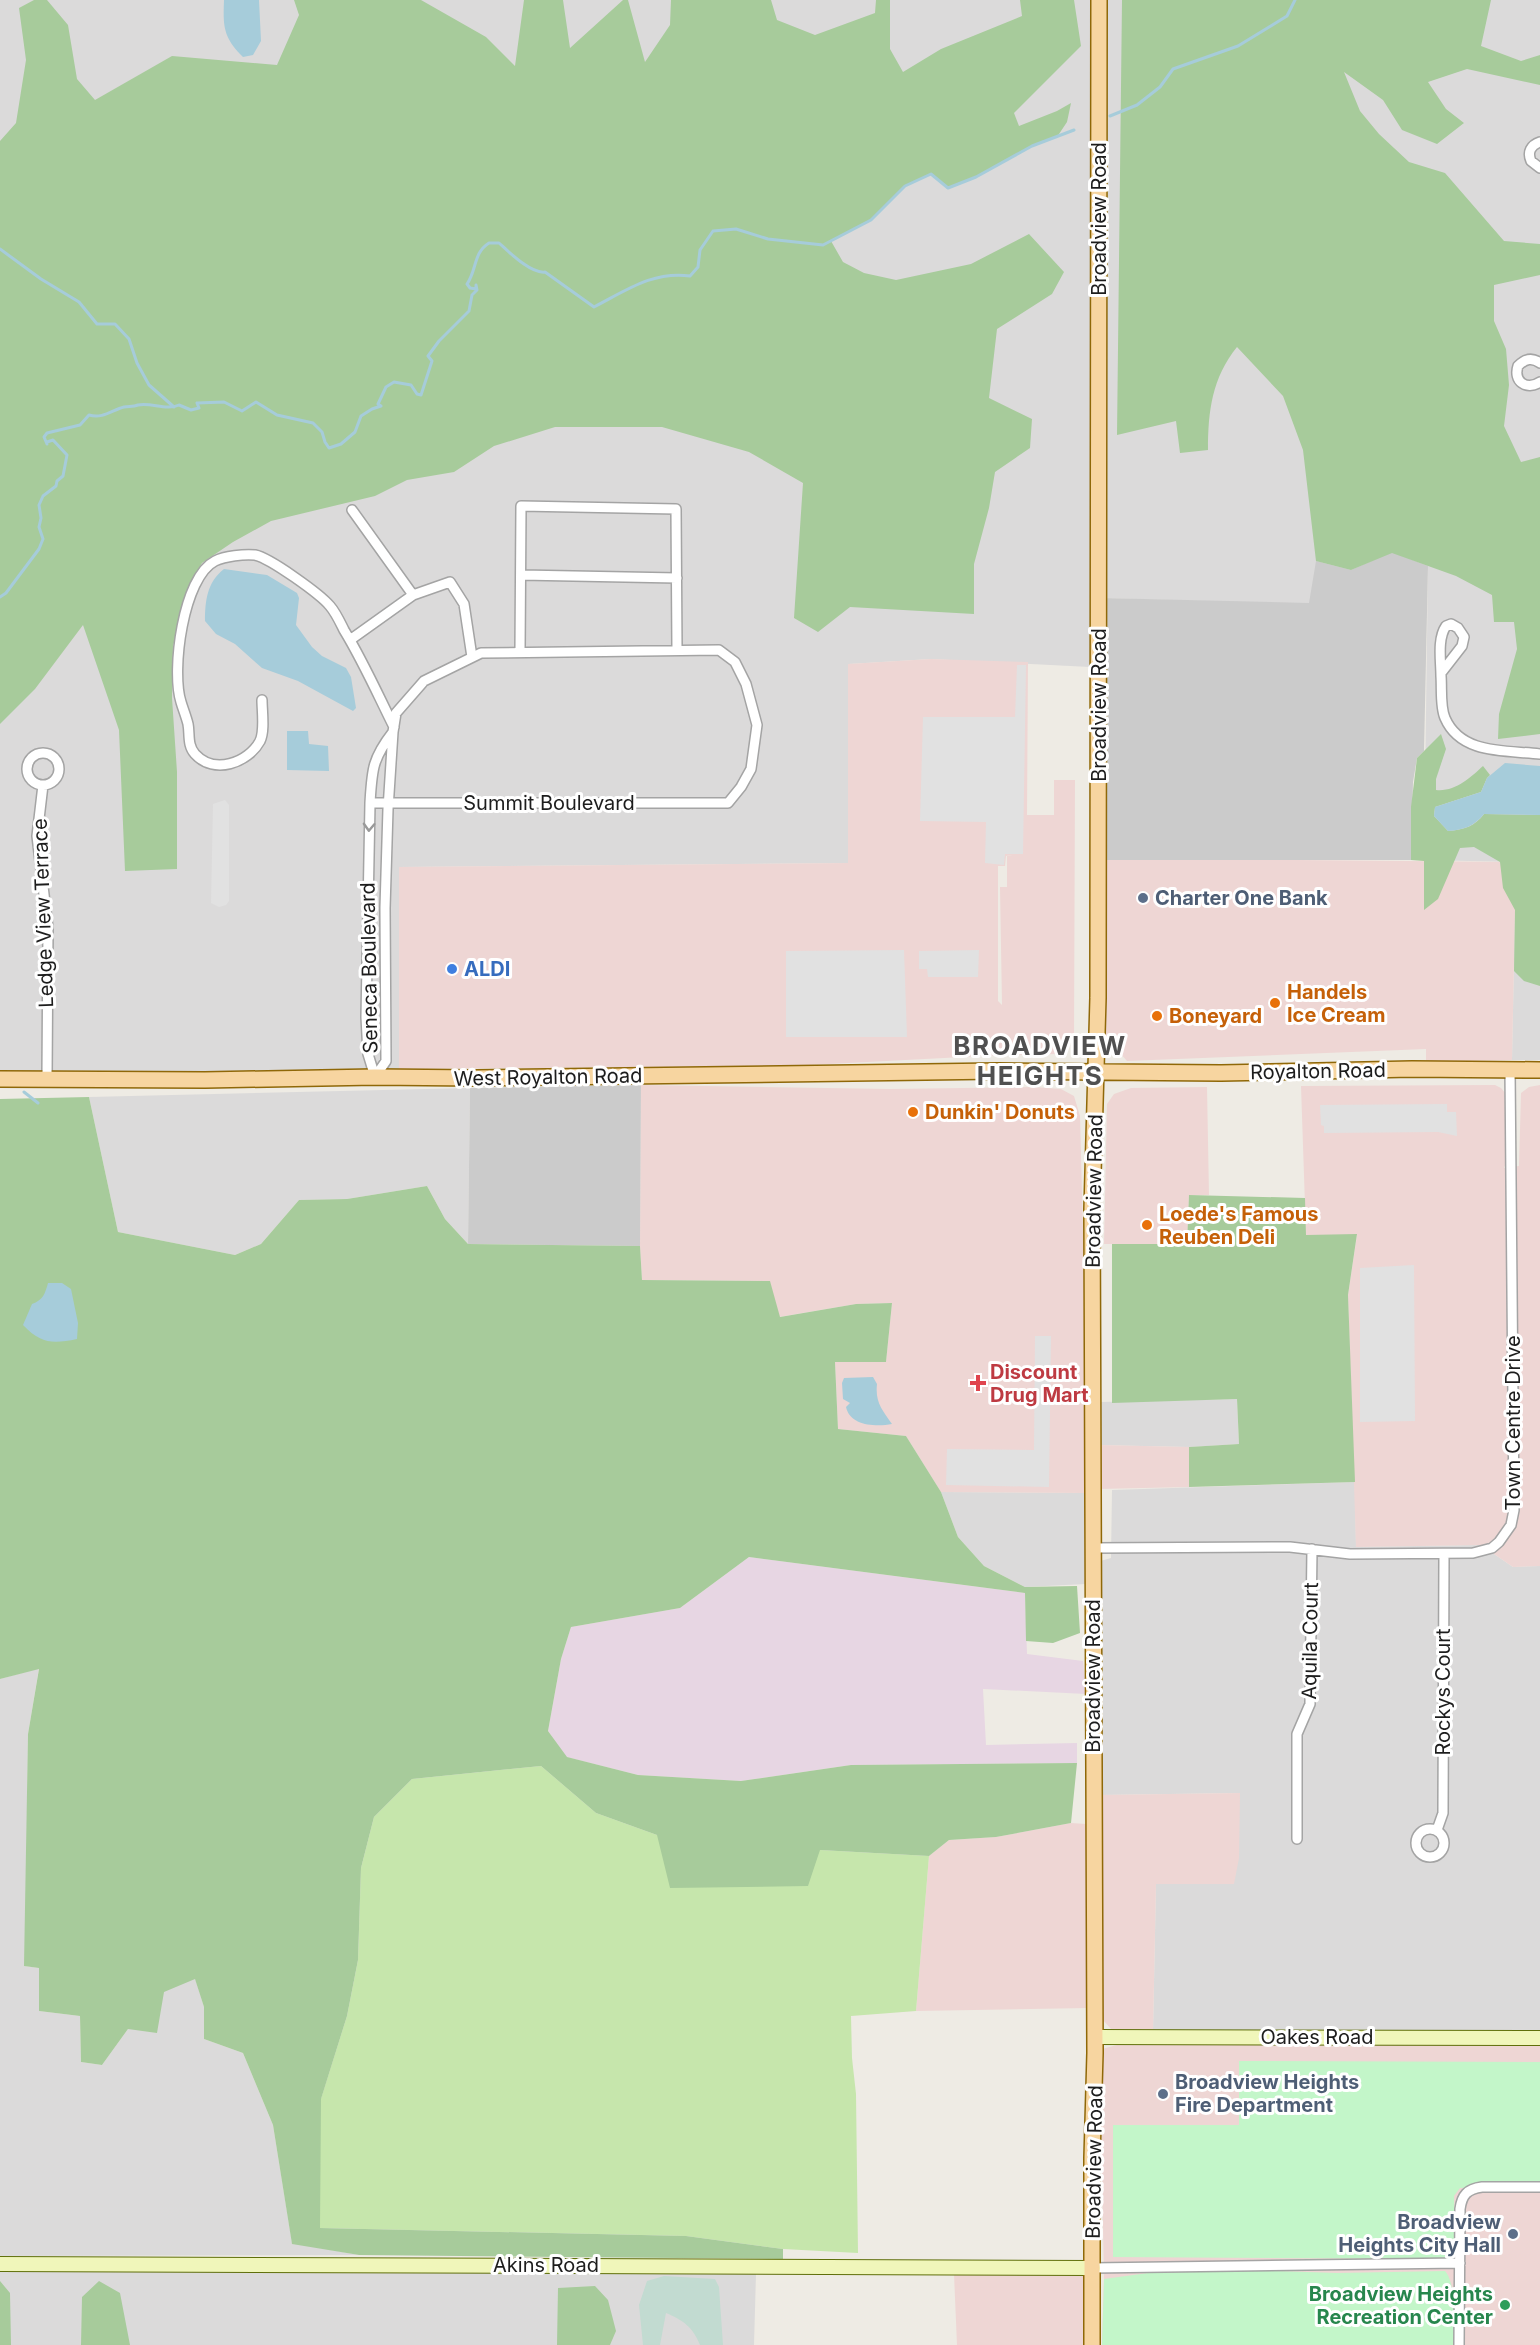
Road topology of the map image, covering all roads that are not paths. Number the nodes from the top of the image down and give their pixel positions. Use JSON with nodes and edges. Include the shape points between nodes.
{"nodes":[{"id":1,"x":1099,"y":0,"type":"edge"},
{"id":2,"x":1540,"y":142,"type":"edge"},
{"id":3,"x":1540,"y":168,"type":"edge"},
{"id":4,"x":1538,"y":361,"type":"edge"},
{"id":5,"x":1540,"y":382,"type":"edge"},
{"id":6,"x":352,"y":510,"type":"dead end"},
{"id":7,"x":521,"y":575,"type":"junction"},
{"id":8,"x":676,"y":578,"type":"junction"},
{"id":9,"x":413,"y":595,"type":"junction"},
{"id":10,"x":350,"y":640,"type":"junction"},
{"id":11,"x":677,"y":650,"type":"junction"},
{"id":12,"x":520,"y":652,"type":"junction"},
{"id":13,"x":472,"y":657,"type":"junction"},
{"id":14,"x":1441,"y":673,"type":"junction"},
{"id":15,"x":262,"y":700,"type":"dead end"},
{"id":16,"x":393,"y":730,"type":"junction"},
{"id":17,"x":1540,"y":754,"type":"edge"},
{"id":18,"x":43,"y":785,"type":"dead end"},
{"id":19,"x":370,"y":803,"type":"junction"},
{"id":20,"x":389,"y":803,"type":"junction"},
{"id":21,"x":728,"y":803,"type":"joint"},
{"id":22,"x":1510,"y":1070,"type":"junction"},
{"id":23,"x":1540,"y":1070,"type":"edge"},
{"id":24,"x":1096,"y":1072,"type":"junction"},
{"id":25,"x":375,"y":1077,"type":"junction"},
{"id":26,"x":47,"y":1078,"type":"junction"},
{"id":27,"x":0,"y":1079,"type":"edge"},
{"id":28,"x":1093,"y":1548,"type":"junction"},
{"id":29,"x":1311,"y":1548,"type":"junction"},
{"id":30,"x":1444,"y":1554,"type":"junction"},
{"id":31,"x":1437,"y":1830,"type":"dead end"},
{"id":32,"x":1297,"y":1839,"type":"dead end"},
{"id":33,"x":1095,"y":2037,"type":"junction"},
{"id":34,"x":1540,"y":2038,"type":"edge"},
{"id":35,"x":1540,"y":2187,"type":"edge"},
{"id":36,"x":0,"y":2264,"type":"edge"},
{"id":37,"x":1460,"y":2264,"type":"junction"},
{"id":38,"x":1093,"y":2268,"type":"junction"},
{"id":39,"x":1092,"y":2345,"type":"edge"},
{"id":40,"x":1459,"y":2345,"type":"edge"}],
"edges":[{"from":1,"to":24,"type":"main road","name":"Broadview Road"},
{"from":2,"to":3,"type":"street","via":[[1529,153],[1531,161]]},
{"from":4,"to":5,"type":"street","via":[[1522,362],[1516,375],[1525,386]]},
{"from":6,"to":9,"type":"street"},
{"from":7,"to":8,"type":"street"},
{"from":7,"to":8,"type":"street","via":[[521,506],[676,509]]},
{"from":7,"to":12,"type":"street"},
{"from":8,"to":11,"type":"street"},
{"from":9,"to":10,"type":"street"},
{"from":9,"to":13,"type":"street","via":[[450,582],[464,603]]},
{"from":10,"to":15,"type":"street","via":[[330,606],[268,560],[254,555],[214,561],[201,576],[189,602],[177,662],[179,695],[196,755],[207,763],[226,764],[238,763],[249,755],[261,739]]},
{"from":10,"to":16,"type":"street"},
{"from":11,"to":12,"type":"street","name":"Seneca Boulevard"},
{"from":11,"to":21,"type":"street","name":"Seneca Boulevard","via":[[719,650],[735,662],[746,684],[757,725],[751,769]]},
{"from":12,"to":13,"type":"street","name":"Seneca Boulevard","via":[[480,653]]},
{"from":13,"to":16,"type":"street","name":"Seneca Boulevard","via":[[424,681],[396,713]]},
{"from":14,"to":14,"type":"street","via":[[1462,646],[1464,636],[1451,624],[1442,632]]},
{"from":14,"to":17,"type":"street","via":[[1444,717],[1456,736],[1493,750]]},
{"from":16,"to":19,"type":"street","name":"Seneca Boulevard","via":[[373,767]]},
{"from":16,"to":20,"type":"street","name":"Seneca Boulevard"},
{"from":18,"to":26,"type":"street","name":"Ledge View Terrace","via":[[37,836],[48,933]]},
{"from":19,"to":20,"type":"street","name":"Summit Boulevard"},
{"from":19,"to":25,"type":"street","name":"Seneca Boulevard","one_way":true,"via":[[366,1017],[368,1054]]},
{"from":20,"to":21,"type":"street","name":"Summit Boulevard"},
{"from":20,"to":25,"type":"street","name":"Seneca Boulevard","via":[[386,1061]]},
{"from":22,"to":23,"type":"main road","name":"Royalton Road"},
{"from":22,"to":24,"type":"main road","name":"Royalton Road"},
{"from":22,"to":30,"type":"street","name":"Town Centre Drive","via":[[1514,1515],[1506,1534],[1492,1548]]},
{"from":24,"to":25,"type":"main road","name":"West Royalton Road"},
{"from":24,"to":28,"type":"main road","name":"Broadview Road","via":[[1092,1198]]},
{"from":25,"to":26,"type":"main road","name":"West Royalton Road"},
{"from":26,"to":27,"type":"main road","name":"West Royalton Road"},
{"from":28,"to":29,"type":"street","name":"Town Centre Drive"},
{"from":28,"to":33,"type":"main road","name":"Broadview Road"},
{"from":29,"to":30,"type":"street","name":"Town Centre Drive","via":[[1350,1554]]},
{"from":29,"to":32,"type":"street","name":"Aquila Court","via":[[1310,1704],[1297,1734]]},
{"from":30,"to":31,"type":"street","name":"Rockys Court","via":[[1443,1813]]},
{"from":33,"to":34,"type":"street","name":"Oakes Road"},
{"from":33,"to":38,"type":"main road","name":"Broadview Road"},
{"from":35,"to":37,"type":"street","via":[[1482,2187],[1466,2192],[1460,2209]]},
{"from":36,"to":38,"type":"street","name":"Akins Road"},
{"from":37,"to":38,"type":"street"},
{"from":37,"to":40,"type":"street"},
{"from":38,"to":39,"type":"main road","name":"Broadview Road"}]}
